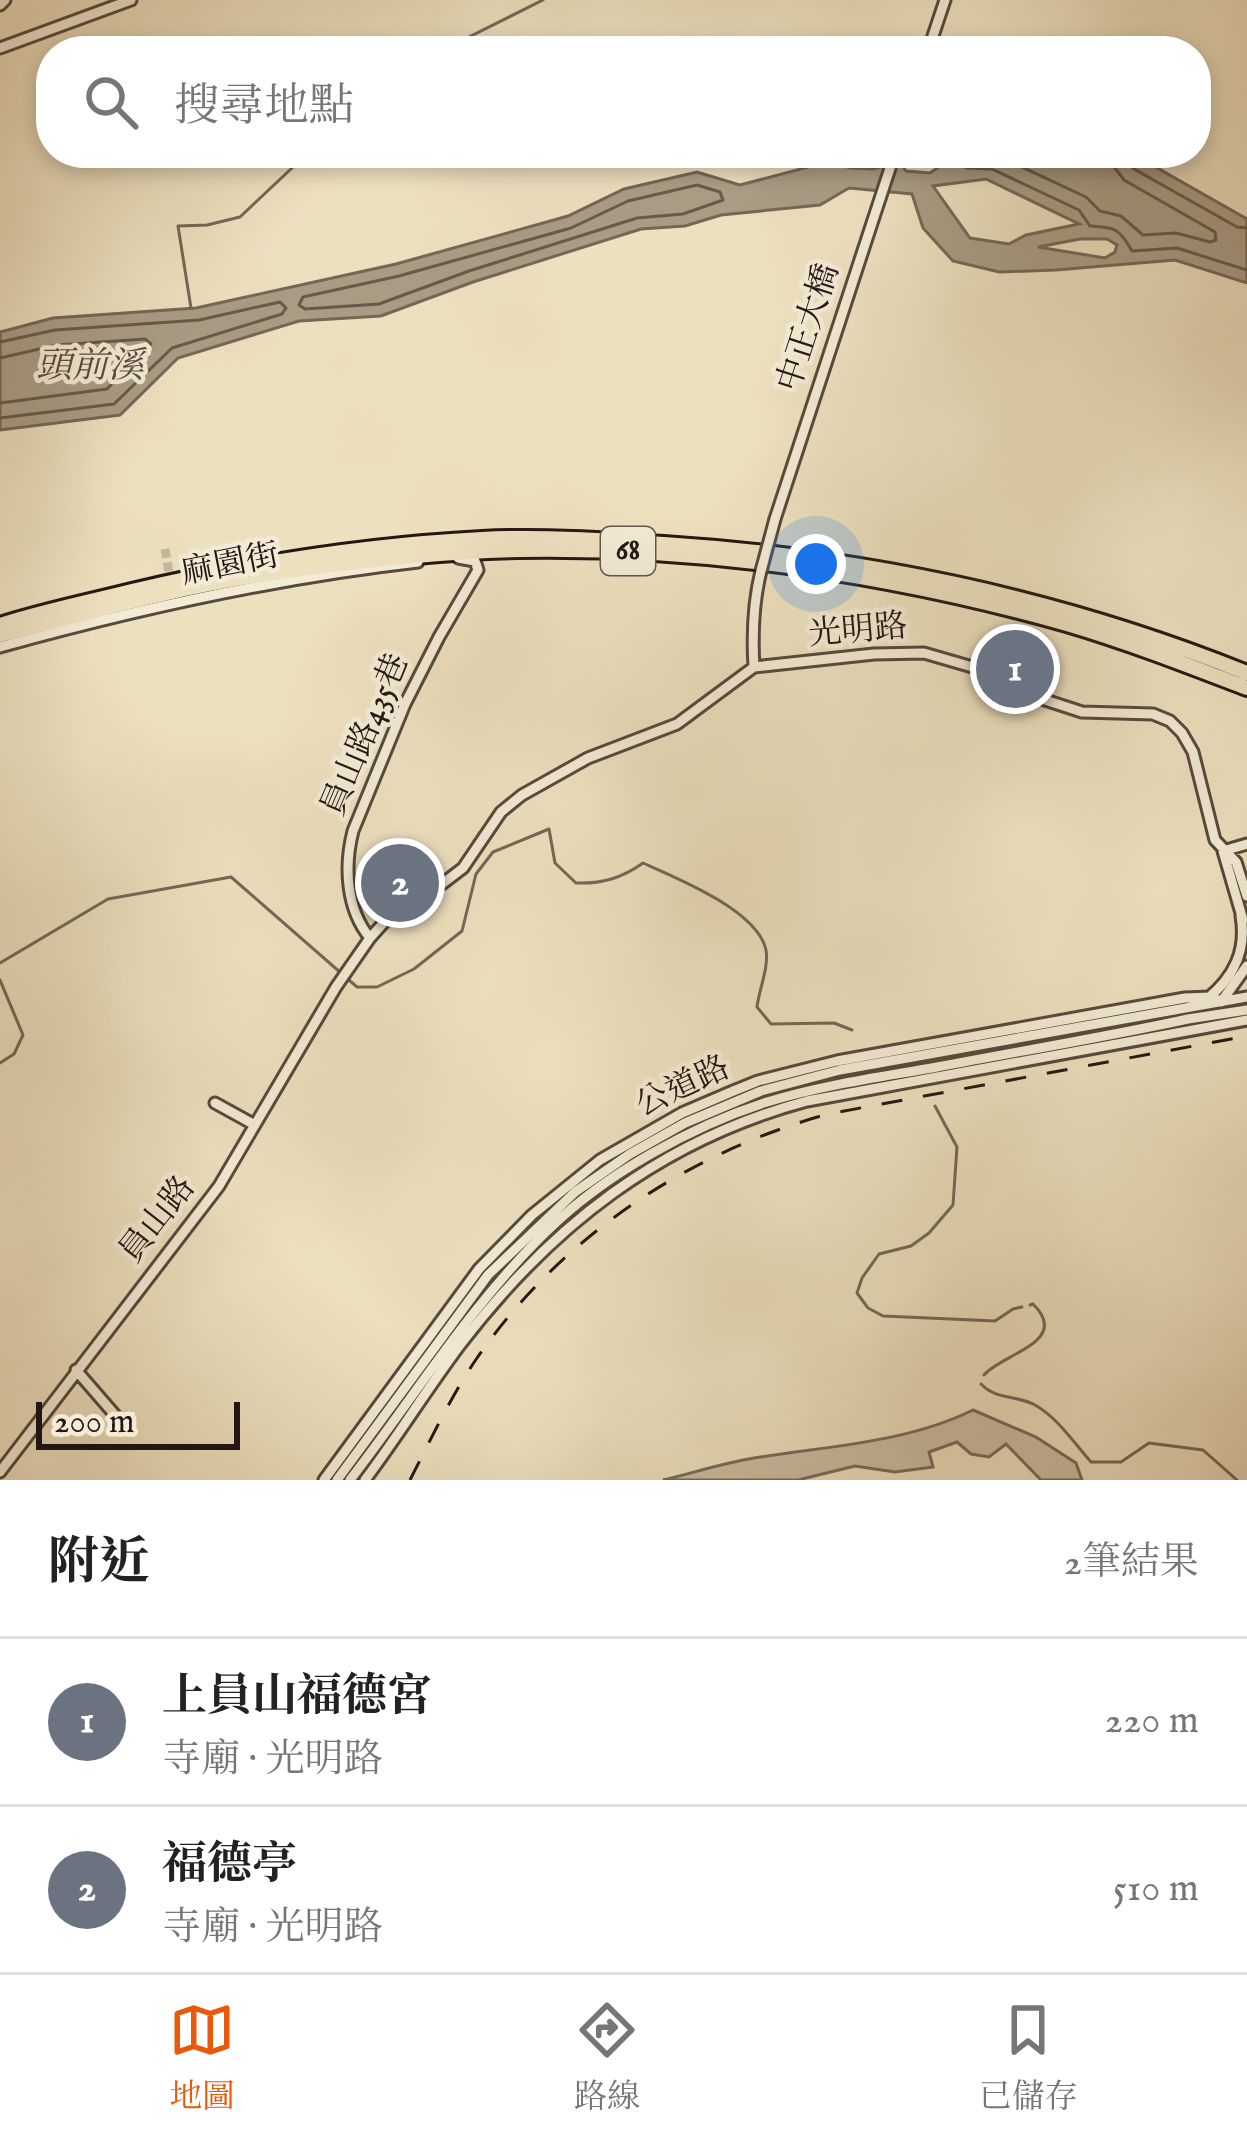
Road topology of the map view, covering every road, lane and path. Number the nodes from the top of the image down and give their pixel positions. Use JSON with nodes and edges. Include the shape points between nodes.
{"nodes":[{"id":1,"x":131,"y":0,"type":"edge"},
{"id":2,"x":945,"y":0,"type":"edge"},
{"id":3,"x":933,"y":36,"type":"edge"},
{"id":4,"x":0,"y":48,"type":"edge"},
{"id":5,"x":890,"y":168,"type":"edge"},
{"id":6,"x":475,"y":561,"type":"joint"},
{"id":7,"x":0,"y":626,"type":"edge"},
{"id":8,"x":0,"y":635,"type":"edge"},
{"id":9,"x":0,"y":647,"type":"edge"},
{"id":10,"x":754,"y":667,"type":"junction"},
{"id":11,"x":1247,"y":673,"type":"edge"},
{"id":12,"x":1247,"y":688,"type":"edge"},
{"id":13,"x":1247,"y":844,"type":"edge"},
{"id":14,"x":1223,"y":851,"type":"junction"},
{"id":15,"x":1247,"y":896,"type":"edge"},
{"id":16,"x":1241,"y":916,"type":"junction"},
{"id":17,"x":1247,"y":930,"type":"edge"},
{"id":18,"x":370,"y":938,"type":"junction"},
{"id":19,"x":1247,"y":966,"type":"edge"},
{"id":20,"x":1247,"y":997,"type":"edge"},
{"id":21,"x":1216,"y":999,"type":"junction"},
{"id":22,"x":1247,"y":1010,"type":"edge"},
{"id":23,"x":1122,"y":1014,"type":"junction"},
{"id":24,"x":1205,"y":1017,"type":"junction"},
{"id":25,"x":1247,"y":1020,"type":"edge"},
{"id":26,"x":1190,"y":1030,"type":"junction"},
{"id":27,"x":732,"y":1096,"type":"junction"},
{"id":28,"x":215,"y":1103,"type":"dead end"},
{"id":29,"x":255,"y":1125,"type":"junction"},
{"id":30,"x":76,"y":1370,"type":"junction"},
{"id":31,"x":115,"y":1415,"type":"dead end"},
{"id":32,"x":0,"y":1472,"type":"edge"},
{"id":33,"x":324,"y":1480,"type":"edge"},
{"id":34,"x":337,"y":1480,"type":"edge"},
{"id":35,"x":350,"y":1480,"type":"edge"},
{"id":36,"x":364,"y":1480,"type":"edge"}],
"edges":[{"from":1,"to":4,"type":"street"},
{"from":2,"to":3,"type":"street"},
{"from":5,"to":10,"type":"street","name":"中正大橋","bridge":true,"via":[[760,571]]},
{"from":6,"to":9,"type":"street","name":"麻園街","via":[[271,584]]},
{"from":6,"to":18,"type":"street","name":"員山路435巷","via":[[476,575],[405,704],[353,831],[351,901]]},
{"from":7,"to":11,"type":"highway","number":"68","via":[[280,561],[485,538],[608,540],[881,568],[1040,604]]},
{"from":8,"to":12,"type":"highway","number":"68","via":[[289,570],[493,551],[628,551],[782,564],[950,595],[1152,651]]},
{"from":10,"to":14,"type":"street","name":"光明路","via":[[924,652],[1082,712],[1162,718],[1193,752]]},
{"from":10,"to":18,"type":"street","via":[[677,724],[588,758],[522,795],[463,868],[406,902]]},
{"from":13,"to":14,"type":"street"},
{"from":14,"to":15,"type":"street","name":"光明路","via":[[1236,862]]},
{"from":14,"to":16,"type":"street","name":"光明路"},
{"from":16,"to":17,"type":"street","name":"光明路"},
{"from":16,"to":21,"type":"street","name":"公道路","via":[[1240,958]]},
{"from":18,"to":29,"type":"street","name":"員山路"},
{"from":19,"to":21,"type":"street","name":"公道路"},
{"from":20,"to":21,"type":"street","name":"公道路"},
{"from":21,"to":23,"type":"street","name":"公道路"},
{"from":21,"to":23,"type":"street","name":"公道路"},
{"from":21,"to":24,"type":"street","name":"公道路"},
{"from":22,"to":24,"type":"street","name":"公道路"},
{"from":23,"to":27,"type":"street","name":"公道路"},
{"from":24,"to":26,"type":"street","name":"公道路"},
{"from":24,"to":35,"type":"street","name":"公道路","via":[[773,1100],[662,1149],[580,1202],[505,1274]]},
{"from":25,"to":26,"type":"street","name":"公道路"},
{"from":26,"to":36,"type":"street","name":"公道路","via":[[807,1101],[669,1156],[587,1210],[513,1282]]},
{"from":27,"to":33,"type":"street","name":"公道路","via":[[625,1144],[532,1215],[479,1269]]},
{"from":27,"to":34,"type":"street","name":"公道路","via":[[617,1162],[542,1220],[488,1275]]},
{"from":28,"to":29,"type":"street"},
{"from":29,"to":30,"type":"street","name":"員山路","via":[[206,1205]]},
{"from":30,"to":31,"type":"street"},
{"from":30,"to":32,"type":"street","name":"員山路"}]}
